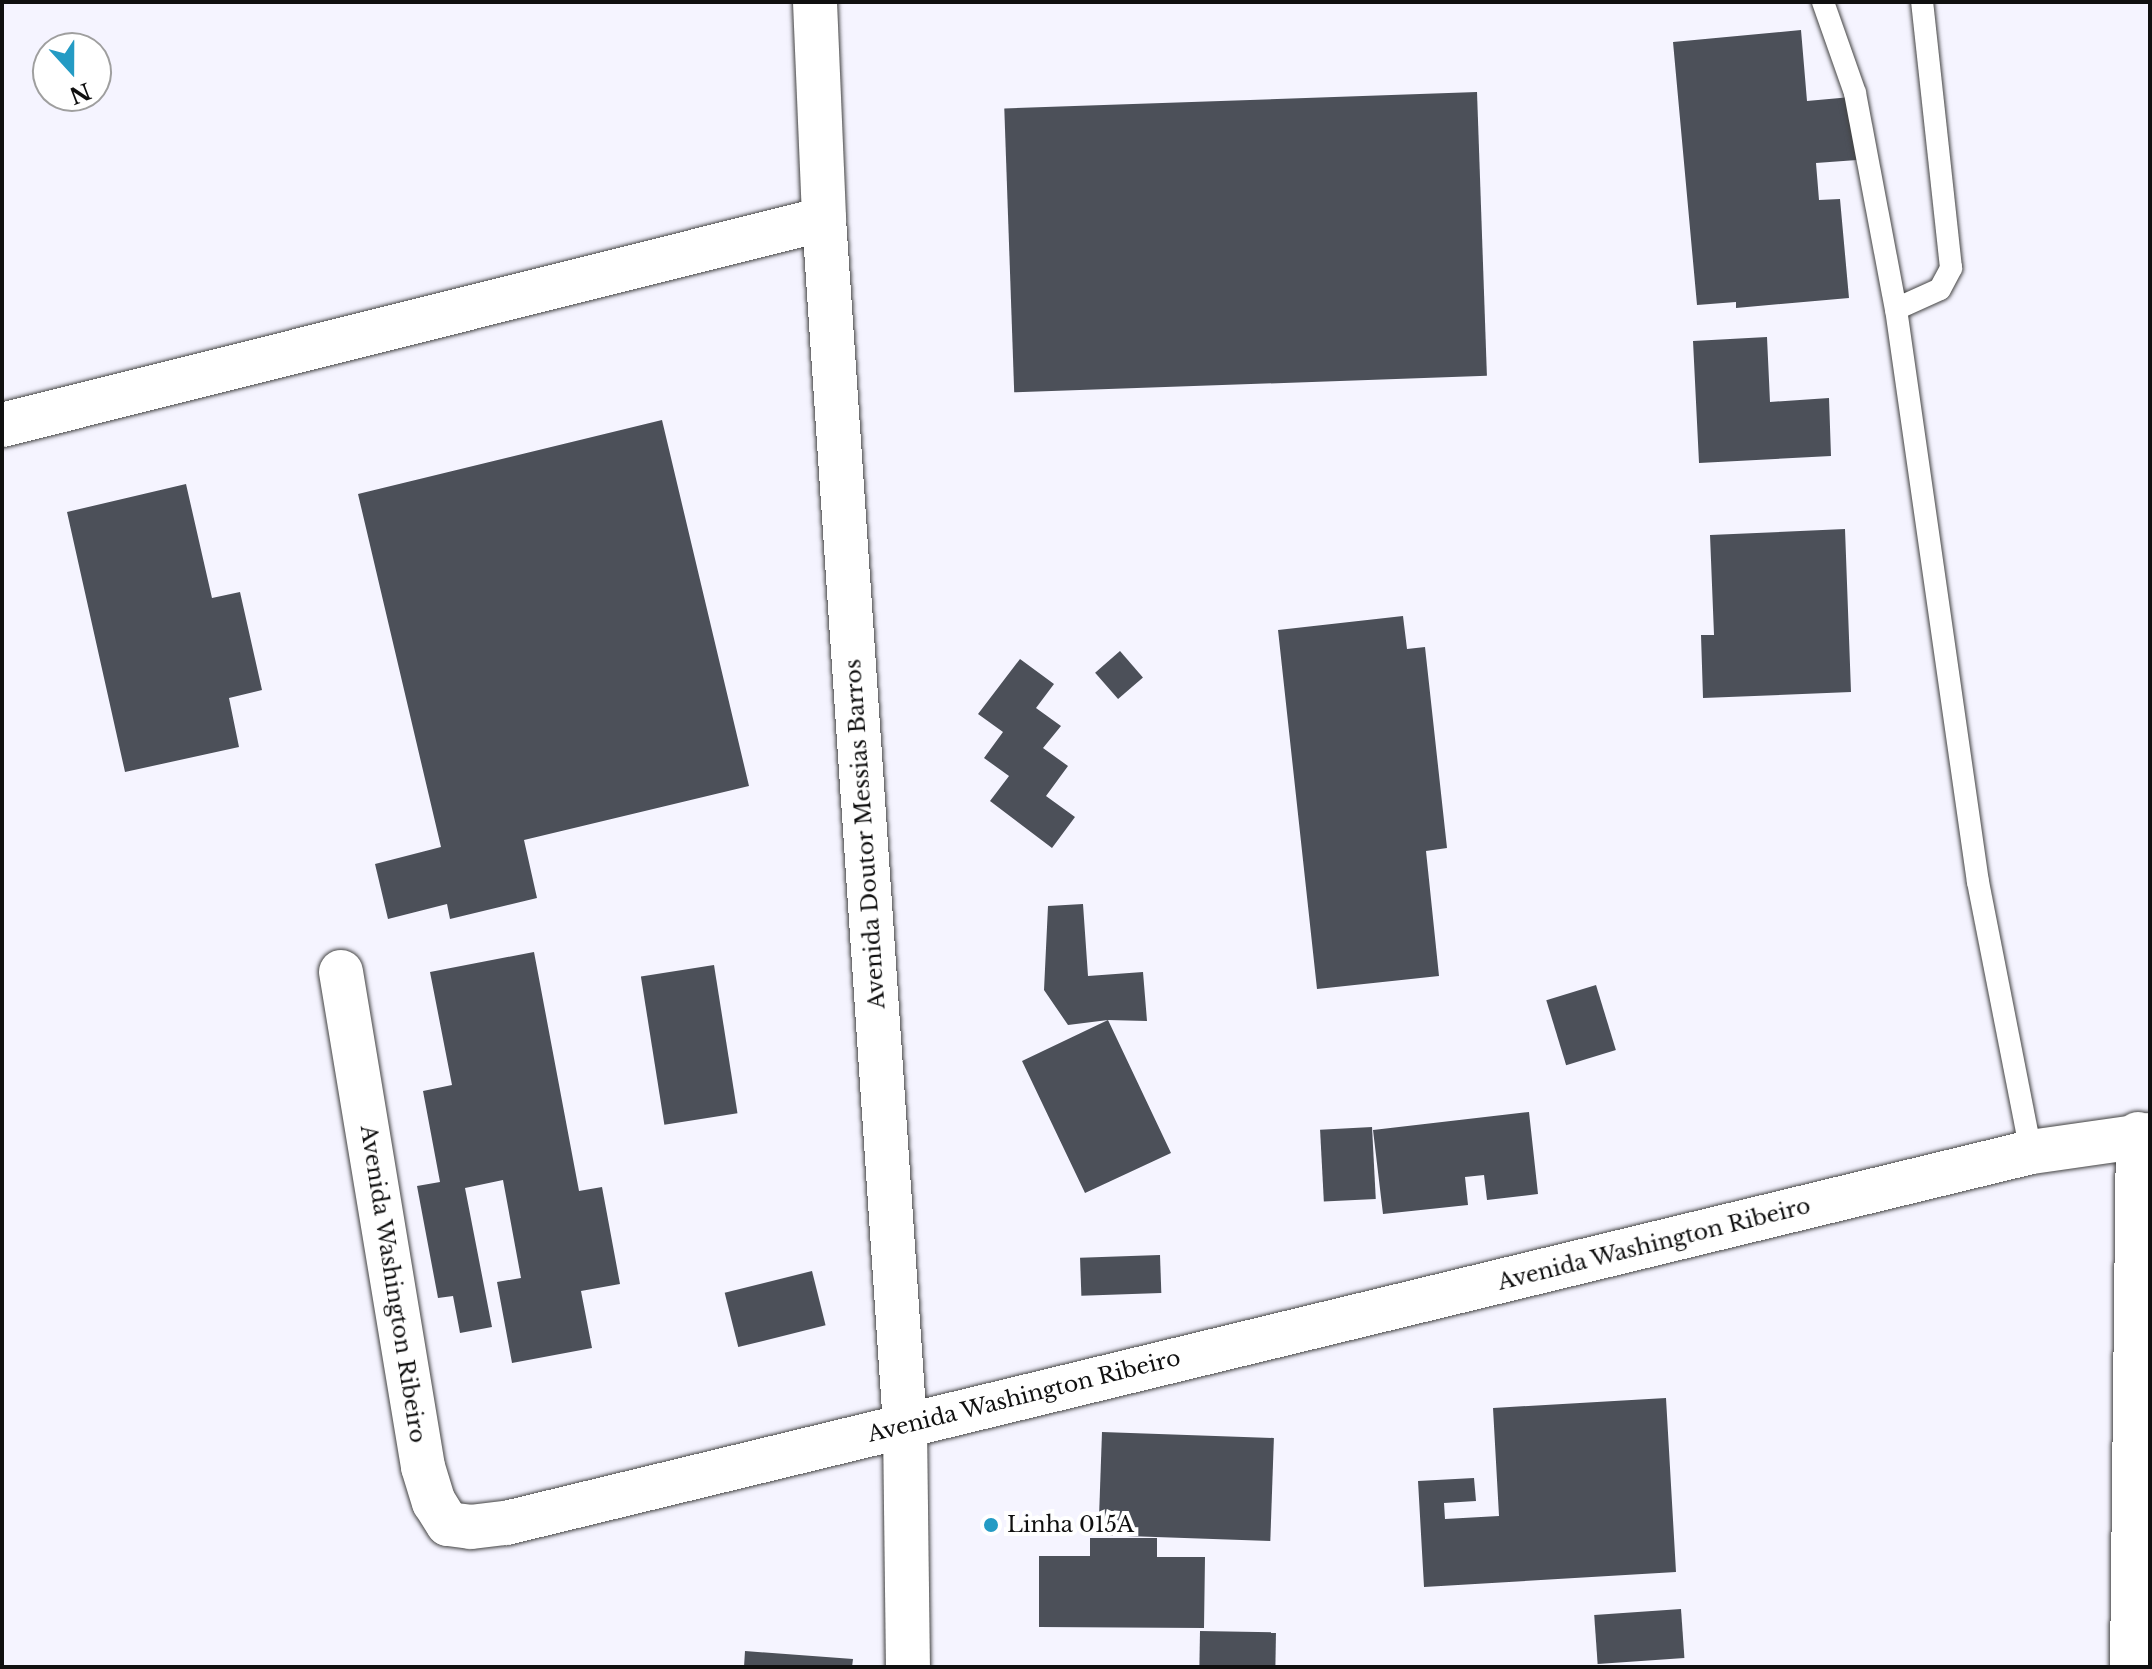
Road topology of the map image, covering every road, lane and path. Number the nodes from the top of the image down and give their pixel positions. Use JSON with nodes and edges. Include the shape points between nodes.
{"nodes":[{"id":1,"x":815,"y":2,"type":"edge"},
{"id":2,"x":1823,"y":2,"type":"edge"},
{"id":3,"x":1922,"y":2,"type":"edge"},
{"id":4,"x":824,"y":219,"type":"junction"},
{"id":5,"x":1896,"y":309,"type":"junction"},
{"id":6,"x":2,"y":425,"type":"edge"},
{"id":7,"x":341,"y":972,"type":"dead end"},
{"id":8,"x":2144,"y":1134,"type":"edge"},
{"id":9,"x":2031,"y":1152,"type":"junction"},
{"id":10,"x":905,"y":1425,"type":"junction"},
{"id":11,"x":2143,"y":1425,"type":"edge"},
{"id":12,"x":908,"y":1667,"type":"edge"},
{"id":13,"x":2132,"y":1667,"type":"edge"}],
"edges":[{"from":1,"to":4,"type":"street","name":"Avenida Doutor Messias Barros"},
{"from":2,"to":5,"type":"lane","via":[[1855,93]]},
{"from":3,"to":5,"type":"lane","via":[[1951,268],[1940,289]]},
{"from":4,"to":6,"type":"street"},
{"from":4,"to":10,"type":"street","name":"Avenida Doutor Messias Barros"},
{"from":5,"to":9,"type":"lane","via":[[1978,882]]},
{"from":7,"to":10,"type":"street","name":"Avenida Washington Ribeiro","via":[[423,1467],[448,1524],[506,1523]]},
{"from":8,"to":9,"type":"street","name":"Avenida Washington Ribeiro"},
{"from":8,"to":11,"type":"street"},
{"from":9,"to":10,"type":"street","name":"Avenida Washington Ribeiro"},
{"from":10,"to":12,"type":"street","name":"Avenida Doutor Messias Barros"},
{"from":11,"to":13,"type":"street"}]}
